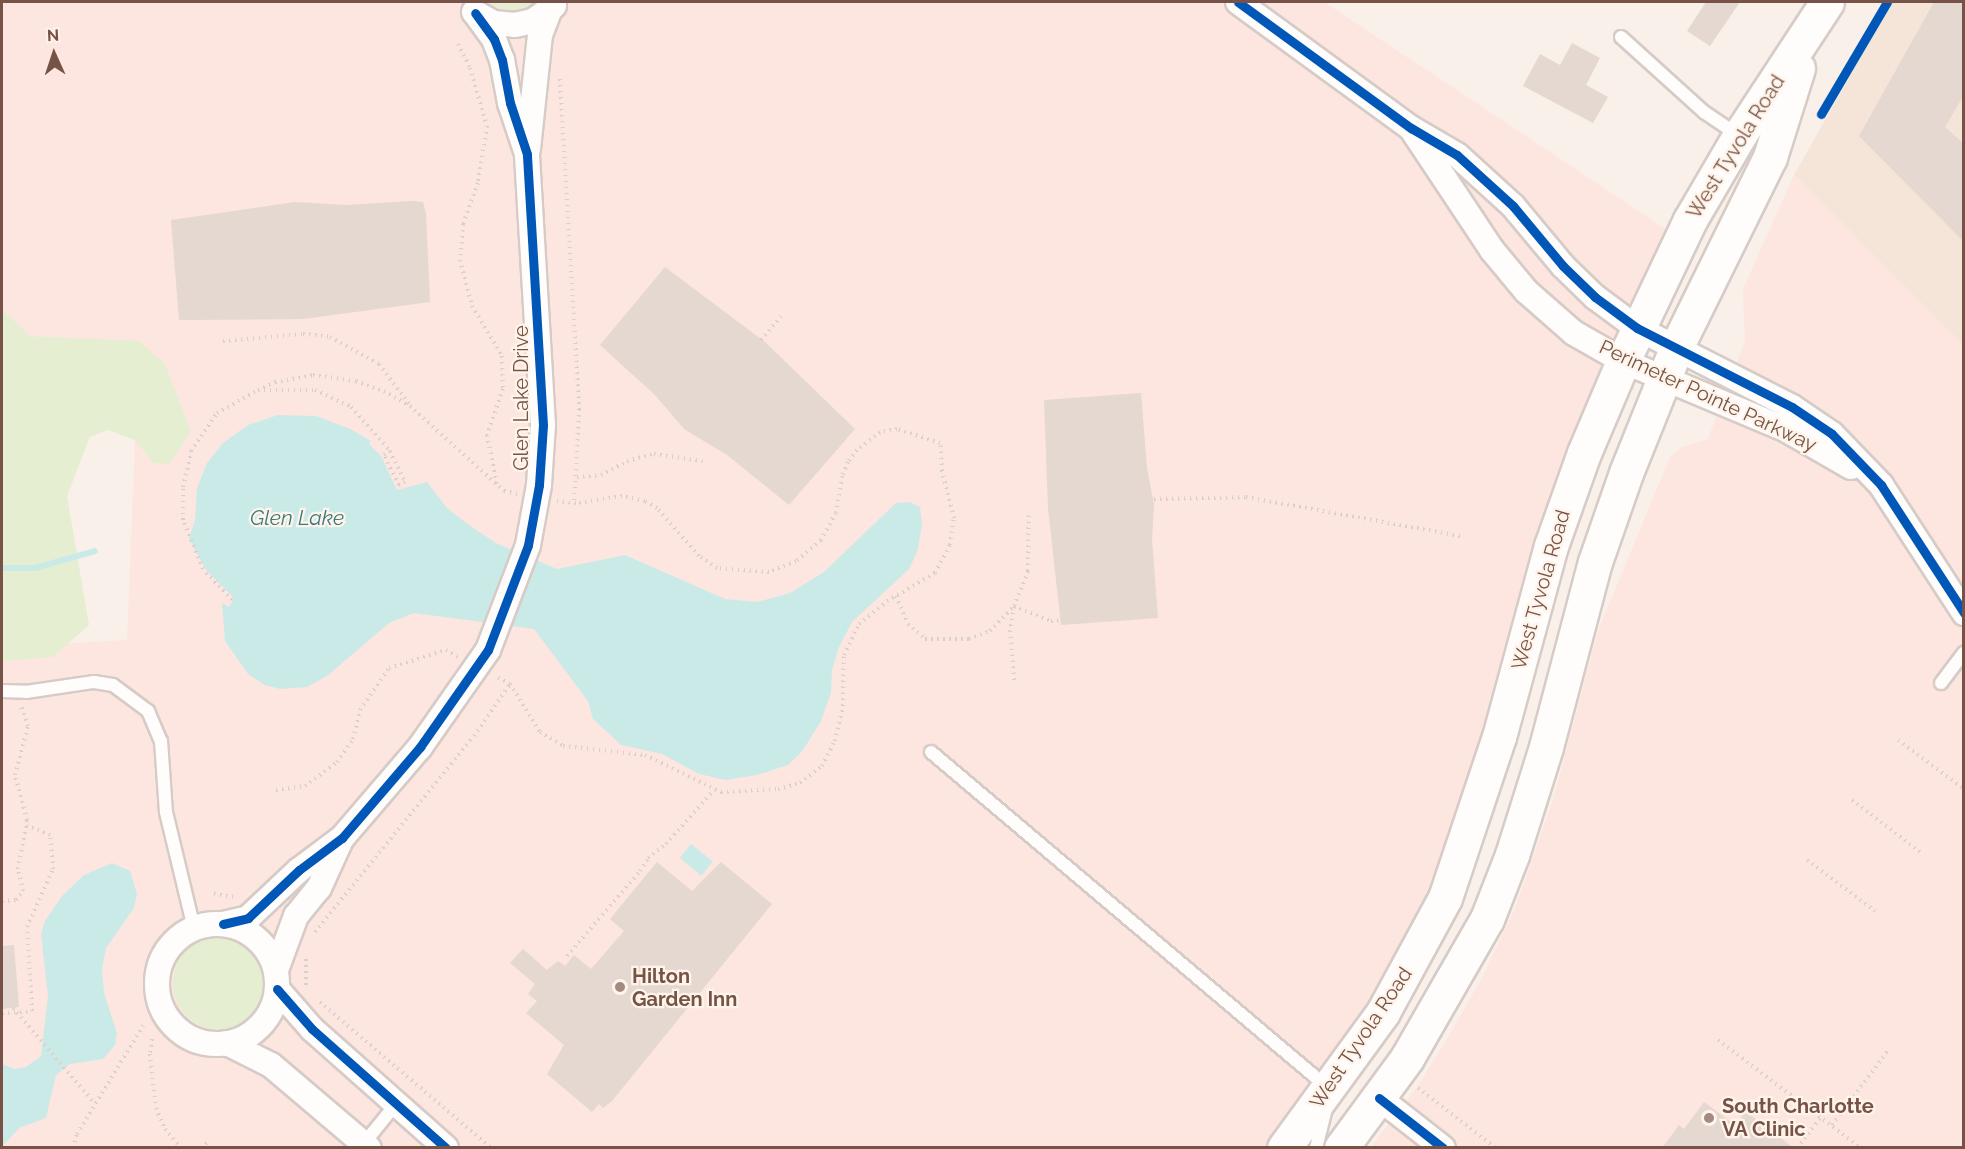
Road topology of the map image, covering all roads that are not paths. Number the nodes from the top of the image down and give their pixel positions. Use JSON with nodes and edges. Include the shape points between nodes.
{"nodes":[{"id":1,"x":1238,"y":2,"type":"edge"},
{"id":2,"x":1827,"y":2,"type":"edge"},
{"id":3,"x":554,"y":6,"type":"edge"},
{"id":4,"x":470,"y":7,"type":"edge"},
{"id":5,"x":1809,"y":34,"type":"junction"},
{"id":6,"x":1621,"y":37,"type":"dead end"},
{"id":7,"x":1411,"y":128,"type":"junction"},
{"id":8,"x":1739,"y":136,"type":"junction"},
{"id":9,"x":527,"y":154,"type":"junction"},
{"id":10,"x":1637,"y":328,"type":"junction"},
{"id":11,"x":1677,"y":346,"type":"junction"},
{"id":12,"x":1623,"y":361,"type":"junction"},
{"id":13,"x":1663,"y":378,"type":"junction"},
{"id":14,"x":1881,"y":485,"type":"junction"},
{"id":15,"x":1964,"y":613,"type":"edge"},
{"id":16,"x":1964,"y":653,"type":"edge"},
{"id":17,"x":1941,"y":683,"type":"dead end"},
{"id":18,"x":2,"y":691,"type":"edge"},
{"id":19,"x":931,"y":752,"type":"dead end"},
{"id":20,"x":342,"y":838,"type":"junction"},
{"id":21,"x":1445,"y":898,"type":"junction"},
{"id":22,"x":223,"y":924,"type":"junction"},
{"id":23,"x":194,"y":929,"type":"junction"},
{"id":24,"x":277,"y":980,"type":"junction"},
{"id":25,"x":226,"y":1043,"type":"junction"},
{"id":26,"x":1330,"y":1089,"type":"junction"},
{"id":27,"x":1379,"y":1098,"type":"junction"},
{"id":28,"x":396,"y":1104,"type":"junction"},
{"id":29,"x":364,"y":1146,"type":"edge"},
{"id":30,"x":446,"y":1148,"type":"edge"},
{"id":31,"x":1284,"y":1148,"type":"edge"},
{"id":32,"x":1316,"y":1148,"type":"edge"},
{"id":33,"x":1341,"y":1148,"type":"edge"},
{"id":34,"x":1443,"y":1148,"type":"edge"}],
"edges":[{"from":1,"to":7,"type":"street","name":"Perimeter Pointe Parkway"},
{"from":2,"to":5,"type":"main road","name":"West Tyvola Road"},
{"from":3,"to":4,"type":"street","via":[[515,25],[494,23]]},
{"from":3,"to":9,"type":"street","name":"Glen Lake Drive","via":[[540,35]]},
{"from":4,"to":9,"type":"street","name":"Glen Lake Drive","via":[[502,60],[510,103]]},
{"from":5,"to":8,"type":"main road","name":"West Tyvola Road"},
{"from":5,"to":11,"type":"main road","name":"West Tyvola Road","via":[[1770,157]]},
{"from":6,"to":8,"type":"lane","via":[[1704,112]]},
{"from":7,"to":10,"type":"street","name":"Perimeter Pointe Parkway","via":[[1457,155],[1480,174],[1563,266],[1595,297]]},
{"from":7,"to":12,"type":"street","name":"Perimeter Pointe Parkway","via":[[1492,250],[1526,291],[1574,333]]},
{"from":8,"to":10,"type":"main road","name":"West Tyvola Road","via":[[1690,220]]},
{"from":9,"to":20,"type":"street","name":"Glen Lake Drive","via":[[543,413],[537,500],[515,587],[488,650],[420,747]]},
{"from":10,"to":11,"type":"street","name":"Perimeter Pointe Parkway"},
{"from":10,"to":12,"type":"main road","name":"West Tyvola Road"},
{"from":11,"to":13,"type":"main road","name":"West Tyvola Road"},
{"from":11,"to":14,"type":"street","name":"Perimeter Pointe Parkway","via":[[1816,423],[1832,434]]},
{"from":12,"to":13,"type":"street","name":"Perimeter Pointe Parkway"},
{"from":12,"to":21,"type":"main road","name":"West Tyvola Road","via":[[1551,546],[1499,737]]},
{"from":13,"to":14,"type":"street","name":"Perimeter Pointe Parkway","via":[[1787,430]]},
{"from":13,"to":27,"type":"main road","name":"West Tyvola Road","via":[[1595,562],[1546,747],[1495,897],[1452,981]]},
{"from":14,"to":15,"type":"street","name":"Perimeter Pointe Parkway"},
{"from":16,"to":17,"type":"lane"},
{"from":18,"to":23,"type":"lane","via":[[94,681],[113,685],[148,711],[161,741],[166,812]]},
{"from":19,"to":26,"type":"lane"},
{"from":20,"to":22,"type":"street","name":"Glen Lake Drive","via":[[299,870],[248,918]]},
{"from":20,"to":24,"type":"street","name":"Glen Lake Drive","via":[[319,888],[296,916]]},
{"from":21,"to":26,"type":"main road","name":"West Tyvola Road","via":[[1383,1012]]},
{"from":21,"to":27,"type":"main road","via":[[1438,953],[1373,1065],[1372,1079]]},
{"from":22,"to":23,"type":"street"},
{"from":22,"to":24,"type":"street","via":[[241,928],[257,939]]},
{"from":23,"to":25,"type":"street","via":[[172,944],[161,962],[157,982],[160,1003],[170,1021],[186,1035]]},
{"from":24,"to":25,"type":"street","via":[[263,1023],[246,1036]]},
{"from":24,"to":28,"type":"street","via":[[312,1029]]},
{"from":25,"to":29,"type":"street","via":[[271,1065]]},
{"from":26,"to":31,"type":"main road","name":"West Tyvola Road"},
{"from":26,"to":32,"type":"lane","via":[[1323,1134]]},
{"from":27,"to":33,"type":"main road","name":"West Tyvola Road"},
{"from":27,"to":34,"type":"street"},
{"from":28,"to":29,"type":"lane"},
{"from":28,"to":30,"type":"street"}]}
